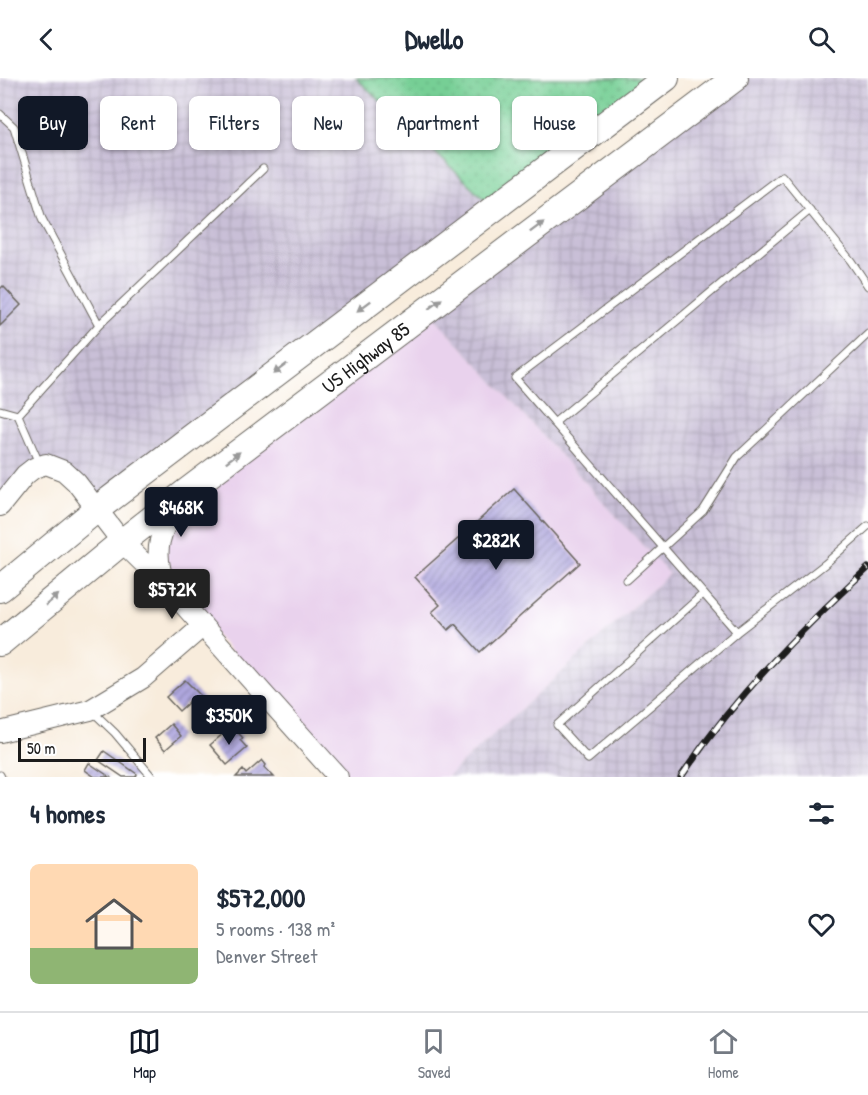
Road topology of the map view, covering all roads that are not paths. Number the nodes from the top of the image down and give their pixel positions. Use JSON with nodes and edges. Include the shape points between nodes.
{"nodes":[{"id":1,"x":666,"y":78,"type":"edge"},
{"id":2,"x":735,"y":78,"type":"edge"},
{"id":3,"x":0,"y":114,"type":"edge"},
{"id":4,"x":262,"y":169,"type":"dead end"},
{"id":5,"x":810,"y":210,"type":"junction"},
{"id":6,"x":868,"y":286,"type":"edge"},
{"id":7,"x":99,"y":326,"type":"junction"},
{"id":8,"x":868,"y":334,"type":"edge"},
{"id":9,"x":0,"y":410,"type":"edge"},
{"id":10,"x":18,"y":415,"type":"junction"},
{"id":11,"x":554,"y":423,"type":"junction"},
{"id":12,"x":40,"y":466,"type":"junction"},
{"id":13,"x":186,"y":492,"type":"junction"},
{"id":14,"x":0,"y":506,"type":"edge"},
{"id":15,"x":97,"y":509,"type":"junction"},
{"id":16,"x":868,"y":526,"type":"edge"},
{"id":17,"x":122,"y":542,"type":"junction"},
{"id":18,"x":662,"y":548,"type":"junction"},
{"id":19,"x":627,"y":580,"type":"dead end"},
{"id":20,"x":166,"y":585,"type":"junction"},
{"id":21,"x":0,"y":589,"type":"edge"},
{"id":22,"x":703,"y":594,"type":"junction"},
{"id":23,"x":203,"y":626,"type":"junction"},
{"id":24,"x":737,"y":632,"type":"junction"},
{"id":25,"x":0,"y":643,"type":"edge"},
{"id":26,"x":90,"y":710,"type":"junction"},
{"id":27,"x":0,"y":732,"type":"edge"},
{"id":28,"x":152,"y":777,"type":"edge"},
{"id":29,"x":338,"y":777,"type":"edge"}],
"edges":[{"from":1,"to":15,"type":"highway","name":"US Highway 85","one_way":true},
{"from":13,"to":2,"type":"highway","name":"US Highway 85","one_way":true},
{"from":3,"to":7,"type":"lane","via":[[14,127],[42,219]]},
{"from":4,"to":7,"type":"lane"},
{"from":5,"to":6,"type":"lane"},
{"from":5,"to":11,"type":"lane"},
{"from":5,"to":11,"type":"lane","via":[[782,176],[515,378]]},
{"from":7,"to":10,"type":"lane"},
{"from":8,"to":18,"type":"lane","via":[[738,457],[702,511]]},
{"from":9,"to":10,"type":"lane"},
{"from":10,"to":12,"type":"lane"},
{"from":11,"to":18,"type":"lane"},
{"from":12,"to":14,"type":"street","via":[[30,471]]},
{"from":12,"to":15,"type":"street","via":[[64,471]]},
{"from":13,"to":17,"type":"highway","name":"US Highway 85"},
{"from":13,"to":20,"type":"street","via":[[168,520],[159,547],[159,569]]},
{"from":15,"to":17,"type":"street"},
{"from":15,"to":21,"type":"highway","name":"US Highway 85"},
{"from":16,"to":24,"type":"lane"},
{"from":17,"to":20,"type":"street"},
{"from":25,"to":17,"type":"highway","name":"US Highway 85","one_way":true},
{"from":18,"to":19,"type":"lane"},
{"from":18,"to":22,"type":"lane"},
{"from":20,"to":23,"type":"street"},
{"from":22,"to":24,"type":"lane"},
{"from":22,"to":24,"type":"lane","via":[[557,725],[588,759]]},
{"from":23,"to":26,"type":"street","via":[[143,678]]},
{"from":23,"to":29,"type":"street"},
{"from":26,"to":27,"type":"street"},
{"from":26,"to":28,"type":"lane","via":[[116,733]]}]}
